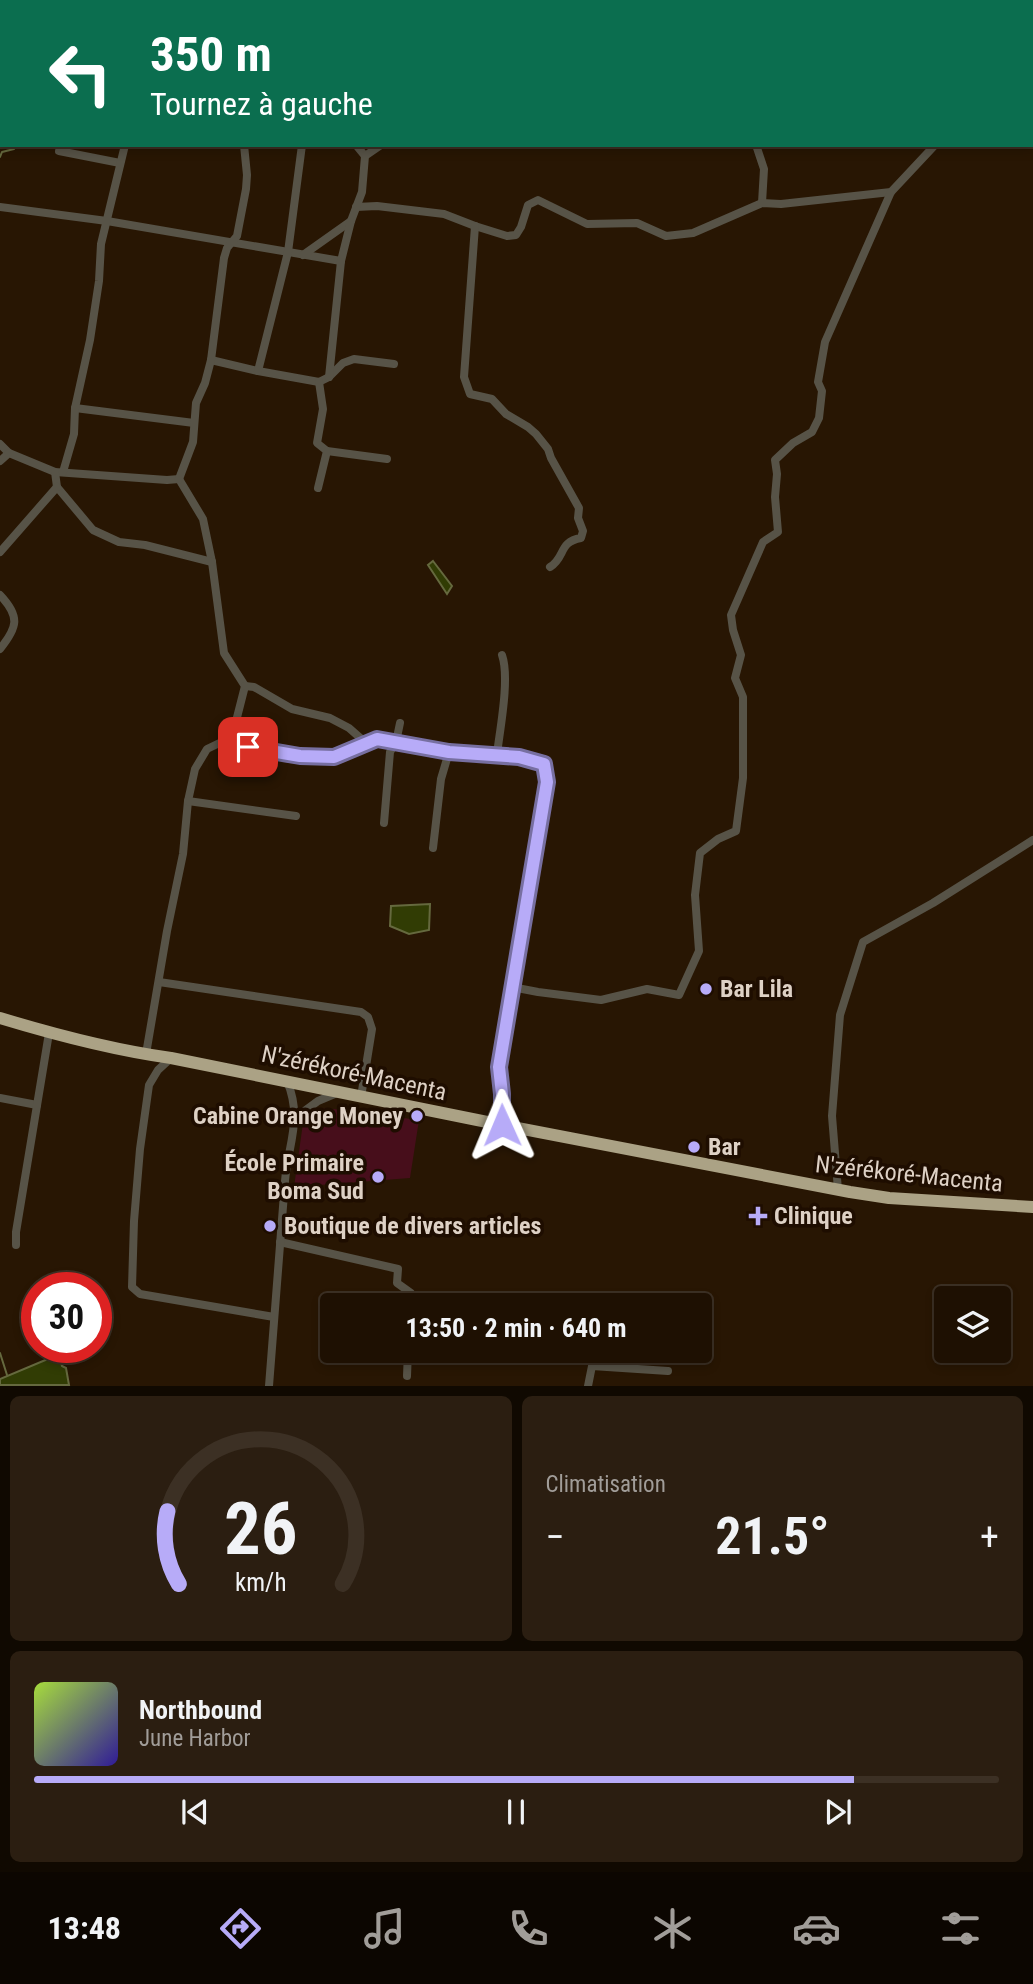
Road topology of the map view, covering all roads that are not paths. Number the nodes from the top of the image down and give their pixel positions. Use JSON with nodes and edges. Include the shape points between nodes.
{"nodes":[{"id":1,"x":124,"y":147,"type":"edge"},
{"id":2,"x":244,"y":147,"type":"edge"},
{"id":3,"x":302,"y":147,"type":"edge"},
{"id":4,"x":358,"y":147,"type":"edge"},
{"id":5,"x":378,"y":147,"type":"edge"},
{"id":6,"x":757,"y":147,"type":"edge"},
{"id":7,"x":933,"y":147,"type":"edge"},
{"id":8,"x":59,"y":151,"type":"dead end"},
{"id":9,"x":365,"y":156,"type":"junction"},
{"id":10,"x":120,"y":163,"type":"junction"},
{"id":11,"x":891,"y":192,"type":"junction"},
{"id":12,"x":762,"y":203,"type":"junction"},
{"id":13,"x":0,"y":207,"type":"edge"},
{"id":14,"x":356,"y":207,"type":"junction"},
{"id":15,"x":107,"y":221,"type":"junction"},
{"id":16,"x":351,"y":221,"type":"junction"},
{"id":17,"x":475,"y":226,"type":"junction"},
{"id":18,"x":233,"y":243,"type":"junction"},
{"id":19,"x":288,"y":252,"type":"junction"},
{"id":20,"x":303,"y":255,"type":"junction"},
{"id":21,"x":341,"y":261,"type":"junction"},
{"id":22,"x":211,"y":360,"type":"junction"},
{"id":23,"x":394,"y":364,"type":"dead end"},
{"id":24,"x":258,"y":372,"type":"junction"},
{"id":25,"x":329,"y":377,"type":"junction"},
{"id":26,"x":319,"y":382,"type":"junction"},
{"id":27,"x":75,"y":408,"type":"junction"},
{"id":28,"x":194,"y":422,"type":"junction"},
{"id":29,"x":0,"y":444,"type":"edge"},
{"id":30,"x":327,"y":451,"type":"junction"},
{"id":31,"x":9,"y":453,"type":"junction"},
{"id":32,"x":387,"y":459,"type":"dead end"},
{"id":33,"x":0,"y":461,"type":"edge"},
{"id":34,"x":59,"y":472,"type":"junction"},
{"id":35,"x":179,"y":479,"type":"junction"},
{"id":36,"x":57,"y":487,"type":"junction"},
{"id":37,"x":318,"y":488,"type":"dead end"},
{"id":38,"x":0,"y":552,"type":"edge"},
{"id":39,"x":212,"y":562,"type":"junction"},
{"id":40,"x":550,"y":567,"type":"dead end"},
{"id":41,"x":0,"y":595,"type":"edge"},
{"id":42,"x":0,"y":649,"type":"edge"},
{"id":43,"x":502,"y":655,"type":"dead end"},
{"id":44,"x":245,"y":686,"type":"junction"},
{"id":45,"x":400,"y":723,"type":"dead end"},
{"id":46,"x":232,"y":737,"type":"junction"},
{"id":47,"x":396,"y":742,"type":"junction"},
{"id":48,"x":366,"y":743,"type":"junction"},
{"id":49,"x":449,"y":752,"type":"junction"},
{"id":50,"x":497,"y":754,"type":"junction"},
{"id":51,"x":188,"y":801,"type":"junction"},
{"id":52,"x":296,"y":816,"type":"dead end"},
{"id":53,"x":384,"y":823,"type":"dead end"},
{"id":54,"x":1033,"y":840,"type":"edge"},
{"id":55,"x":433,"y":848,"type":"dead end"},
{"id":56,"x":159,"y":982,"type":"junction"},
{"id":57,"x":512,"y":986,"type":"junction"},
{"id":58,"x":0,"y":1018,"type":"edge"},
{"id":59,"x":50,"y":1033,"type":"junction"},
{"id":60,"x":146,"y":1054,"type":"junction"},
{"id":61,"x":171,"y":1058,"type":"junction"},
{"id":62,"x":287,"y":1081,"type":"junction"},
{"id":63,"x":338,"y":1092,"type":"junction"},
{"id":64,"x":361,"y":1097,"type":"junction"},
{"id":65,"x":0,"y":1098,"type":"edge"},
{"id":66,"x":37,"y":1105,"type":"junction"},
{"id":67,"x":295,"y":1118,"type":"junction"},
{"id":68,"x":502,"y":1125,"type":"junction"},
{"id":69,"x":838,"y":1190,"type":"junction"},
{"id":70,"x":1033,"y":1207,"type":"edge"},
{"id":71,"x":280,"y":1242,"type":"junction"},
{"id":72,"x":16,"y":1245,"type":"dead end"},
{"id":73,"x":411,"y":1293,"type":"edge"},
{"id":74,"x":274,"y":1317,"type":"junction"},
{"id":75,"x":408,"y":1363,"type":"edge"},
{"id":76,"x":668,"y":1371,"type":"dead end"},
{"id":77,"x":407,"y":1376,"type":"dead end"},
{"id":78,"x":269,"y":1385,"type":"edge"},
{"id":79,"x":588,"y":1385,"type":"edge"}],
"edges":[{"from":1,"to":10,"type":"street"},
{"from":2,"to":18,"type":"street","via":[[246,189]]},
{"from":3,"to":19,"type":"street"},
{"from":4,"to":9,"type":"street"},
{"from":5,"to":9,"type":"street"},
{"from":6,"to":12,"type":"street","via":[[764,169]]},
{"from":7,"to":11,"type":"street"},
{"from":8,"to":10,"type":"street"},
{"from":9,"to":14,"type":"street"},
{"from":10,"to":15,"type":"street"},
{"from":11,"to":12,"type":"street"},
{"from":11,"to":57,"type":"street","via":[[825,342],[818,382],[822,391],[819,418],[812,432],[775,460],[778,532],[763,542],[731,614],[741,655],[735,678],[743,697],[743,778],[736,831],[700,853],[695,895],[699,951],[692,968],[679,995],[647,989],[601,1000]]},
{"from":12,"to":17,"type":"street","via":[[693,233],[666,236],[637,223],[587,224],[538,200],[528,205],[516,235]]},
{"from":13,"to":15,"type":"street"},
{"from":14,"to":16,"type":"street"},
{"from":14,"to":17,"type":"street","via":[[444,214]]},
{"from":15,"to":18,"type":"street"},
{"from":15,"to":27,"type":"street"},
{"from":16,"to":20,"type":"street"},
{"from":16,"to":21,"type":"street"},
{"from":17,"to":40,"type":"street","via":[[464,377],[470,394],[492,398],[506,414],[536,434],[579,508],[581,538],[564,545],[559,561]]},
{"from":18,"to":19,"type":"street"},
{"from":18,"to":22,"type":"street","via":[[224,258]]},
{"from":19,"to":20,"type":"street"},
{"from":19,"to":24,"type":"street"},
{"from":20,"to":21,"type":"street"},
{"from":21,"to":25,"type":"street"},
{"from":22,"to":24,"type":"street"},
{"from":22,"to":28,"type":"street","via":[[195,403]]},
{"from":23,"to":25,"type":"street","via":[[354,359]]},
{"from":24,"to":26,"type":"street"},
{"from":25,"to":26,"type":"street"},
{"from":26,"to":30,"type":"street","via":[[323,409],[317,443]]},
{"from":27,"to":28,"type":"street"},
{"from":27,"to":34,"type":"street","via":[[74,434]]},
{"from":28,"to":35,"type":"street","via":[[193,442]]},
{"from":29,"to":31,"type":"street"},
{"from":30,"to":32,"type":"street"},
{"from":30,"to":37,"type":"street"},
{"from":31,"to":33,"type":"street"},
{"from":31,"to":34,"type":"street"},
{"from":34,"to":35,"type":"street"},
{"from":34,"to":36,"type":"street"},
{"from":35,"to":39,"type":"street","via":[[202,519]]},
{"from":36,"to":38,"type":"street"},
{"from":36,"to":39,"type":"street","via":[[93,530],[119,542]]},
{"from":39,"to":44,"type":"street","via":[[225,653]]},
{"from":41,"to":42,"type":"street","via":[[16,623]]},
{"from":43,"to":50,"type":"street","via":[[504,690]]},
{"from":44,"to":46,"type":"street"},
{"from":44,"to":48,"type":"street","via":[[292,709],[330,718]]},
{"from":45,"to":47,"type":"street"},
{"from":46,"to":48,"type":"street","via":[[248,747],[300,756],[334,757]]},
{"from":46,"to":51,"type":"street","via":[[207,749],[195,769]]},
{"from":47,"to":48,"type":"street","via":[[377,739]]},
{"from":47,"to":49,"type":"street"},
{"from":47,"to":53,"type":"street","via":[[390,752]]},
{"from":49,"to":50,"type":"street"},
{"from":49,"to":55,"type":"street"},
{"from":50,"to":57,"type":"street","via":[[544,764],[547,782]]},
{"from":51,"to":52,"type":"street"},
{"from":51,"to":56,"type":"street"},
{"from":54,"to":69,"type":"street","via":[[863,942],[840,1015],[832,1116]]},
{"from":56,"to":60,"type":"street"},
{"from":56,"to":64,"type":"street","via":[[361,1012],[372,1029]]},
{"from":57,"to":68,"type":"street","via":[[499,1067]]},
{"from":58,"to":59,"type":"highway","name":"N'zérékoré-Macenta"},
{"from":59,"to":60,"type":"highway","name":"N'zérékoré-Macenta"},
{"from":59,"to":66,"type":"street"},
{"from":60,"to":61,"type":"highway","name":"N'zérékoré-Macenta"},
{"from":61,"to":62,"type":"highway","name":"N'zérékoré-Macenta"},
{"from":61,"to":74,"type":"street","via":[[149,1085],[139,1161],[132,1287],[140,1294]]},
{"from":62,"to":63,"type":"highway","name":"N'zérékoré-Macenta"},
{"from":62,"to":67,"type":"street"},
{"from":63,"to":64,"type":"highway","name":"N'zérékoré-Macenta"},
{"from":63,"to":67,"type":"street"},
{"from":64,"to":68,"type":"highway","name":"N'zérékoré-Macenta"},
{"from":65,"to":66,"type":"street"},
{"from":66,"to":72,"type":"street"},
{"from":67,"to":71,"type":"street"},
{"from":68,"to":69,"type":"highway","name":"N'zérékoré-Macenta"},
{"from":69,"to":70,"type":"highway","name":"N'zérékoré-Macenta","via":[[889,1198]]},
{"from":71,"to":73,"type":"street","via":[[398,1269],[397,1283]]},
{"from":71,"to":74,"type":"street"},
{"from":74,"to":78,"type":"street"},
{"from":75,"to":77,"type":"street"},
{"from":76,"to":79,"type":"street","via":[[592,1366]]}]}
